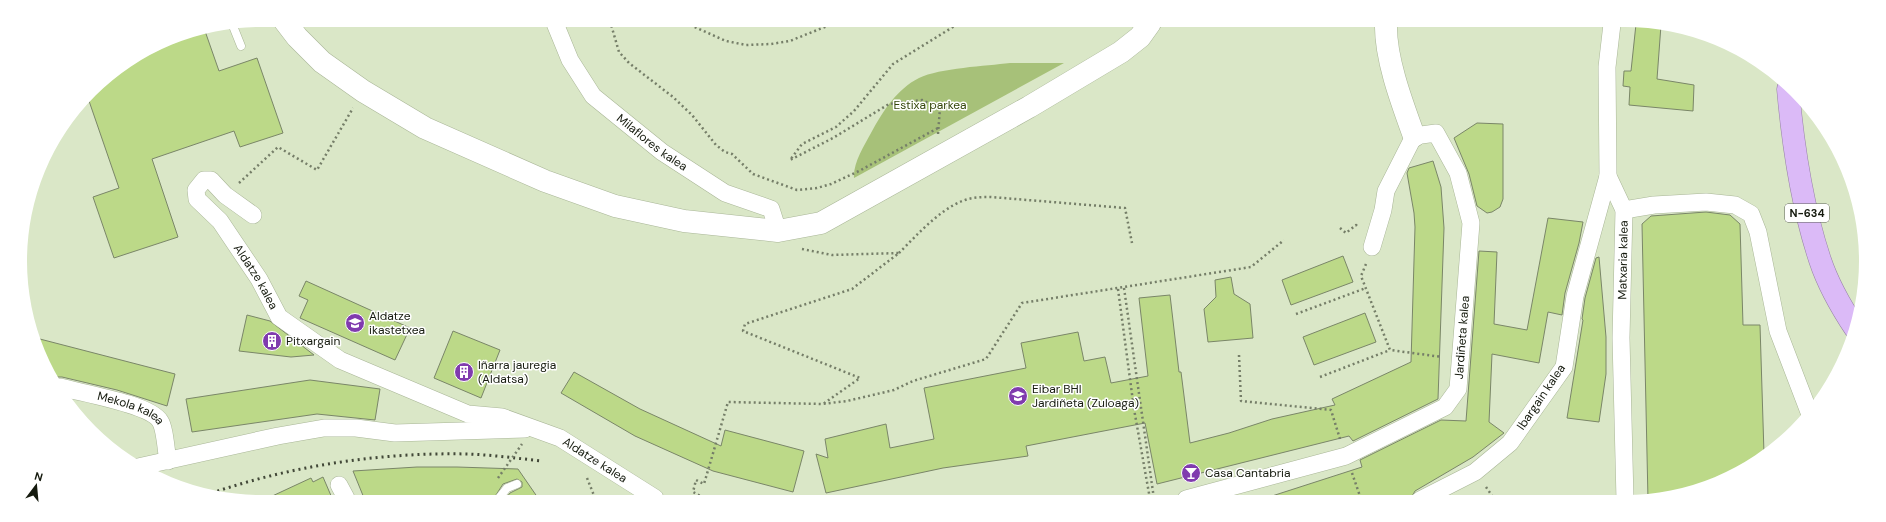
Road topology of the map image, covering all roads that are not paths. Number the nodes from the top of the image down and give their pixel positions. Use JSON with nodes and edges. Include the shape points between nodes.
{"nodes":[{"id":1,"x":289,"y":27,"type":"edge"},
{"id":2,"x":556,"y":27,"type":"edge"},
{"id":3,"x":1147,"y":27,"type":"edge"},
{"id":4,"x":1386,"y":27,"type":"edge"},
{"id":5,"x":1612,"y":27,"type":"edge"},
{"id":6,"x":234,"y":29,"type":"edge"},
{"id":7,"x":241,"y":46,"type":"dead end"},
{"id":8,"x":1789,"y":95,"type":"edge"},
{"id":9,"x":1414,"y":136,"type":"junction"},
{"id":10,"x":1608,"y":176,"type":"junction"},
{"id":11,"x":1624,"y":210,"type":"junction"},
{"id":12,"x":253,"y":215,"type":"dead end"},
{"id":13,"x":778,"y":231,"type":"junction"},
{"id":14,"x":1372,"y":247,"type":"dead end"},
{"id":15,"x":1851,"y":322,"type":"edge"},
{"id":16,"x":65,"y":389,"type":"edge"},
{"id":17,"x":1807,"y":407,"type":"edge"},
{"id":18,"x":532,"y":428,"type":"junction"},
{"id":19,"x":168,"y":460,"type":"junction"},
{"id":20,"x":146,"y":465,"type":"edge"},
{"id":21,"x":517,"y":484,"type":"dead end"},
{"id":22,"x":501,"y":495,"type":"edge"},
{"id":23,"x":650,"y":495,"type":"edge"},
{"id":24,"x":1199,"y":495,"type":"edge"},
{"id":25,"x":1430,"y":495,"type":"edge"},
{"id":26,"x":1625,"y":495,"type":"edge"}],
"edges":[{"from":1,"to":13,"type":"street","via":[[322,62],[363,91],[425,128],[545,181],[615,206],[684,221]]},
{"from":2,"to":13,"type":"street","name":"Milaflores kalea","via":[[570,60],[593,96],[662,152],[725,193],[771,209]]},
{"from":3,"to":13,"type":"street","via":[[1140,37],[1121,52],[821,223]]},
{"from":4,"to":9,"type":"street","via":[[1386,41],[1404,110]]},
{"from":5,"to":10,"type":"street","name":"Matxaria kalea","via":[[1608,67]]},
{"from":6,"to":7,"type":"lane"},
{"from":8,"to":15,"type":"highway","number":"N-634","via":[[1807,213],[1820,261]]},
{"from":9,"to":14,"type":"street","via":[[1386,191]]},
{"from":9,"to":24,"type":"street","name":"Jardiñeta kalea","via":[[1436,133],[1458,173],[1471,223],[1458,389],[1445,407],[1344,451]]},
{"from":10,"to":11,"type":"street","name":"Matxaria kalea"},
{"from":10,"to":25,"type":"street","name":"Ibargain kalea","via":[[1575,296],[1564,367],[1510,443],[1475,472]]},
{"from":11,"to":17,"type":"street","via":[[1654,205],[1706,202],[1735,205],[1751,214],[1758,232],[1778,331]]},
{"from":11,"to":26,"type":"street","name":"Matxaria kalea","via":[[1621,338]]},
{"from":12,"to":18,"type":"street","name":"Aldatze kalea","via":[[225,196],[211,180],[204,180],[196,190],[197,199],[220,221],[259,279],[279,316],[340,360],[468,414],[502,417]]},
{"from":16,"to":19,"type":"street","name":"Mekola kalea","via":[[137,406],[153,415],[161,422]]},
{"from":18,"to":19,"type":"street","name":"Aldatze kalea","via":[[395,433],[356,428],[324,428]]},
{"from":18,"to":23,"type":"street","name":"Aldatze kalea","via":[[560,438]]},
{"from":19,"to":20,"type":"street","name":"Aldatze kalea"},
{"from":21,"to":22,"type":"lane","via":[[507,488]]}]}
